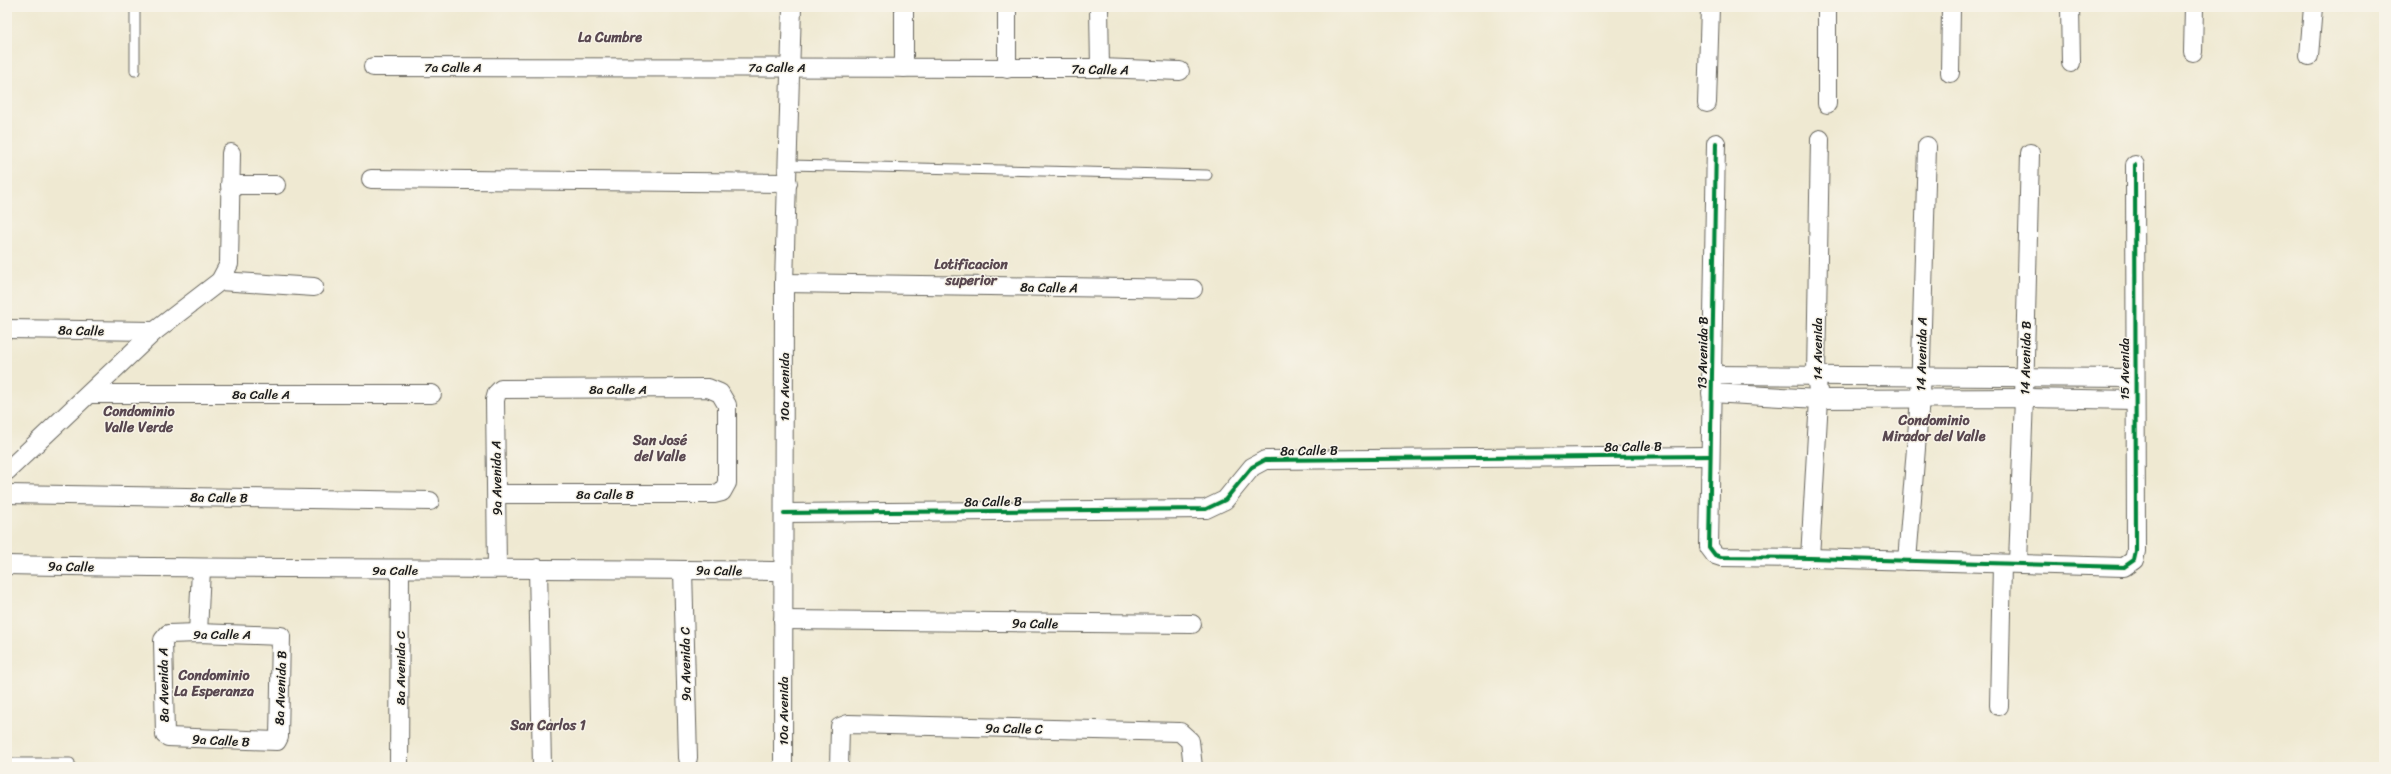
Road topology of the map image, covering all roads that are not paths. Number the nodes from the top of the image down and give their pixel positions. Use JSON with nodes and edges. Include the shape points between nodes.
{"nodes":[{"id":1,"x":135,"y":7,"type":"edge"},
{"id":2,"x":792,"y":7,"type":"edge"},
{"id":3,"x":904,"y":7,"type":"edge"},
{"id":4,"x":1007,"y":7,"type":"edge"},
{"id":5,"x":1099,"y":7,"type":"edge"},
{"id":6,"x":1710,"y":7,"type":"edge"},
{"id":7,"x":1826,"y":7,"type":"edge"},
{"id":8,"x":1951,"y":7,"type":"edge"},
{"id":9,"x":2070,"y":7,"type":"edge"},
{"id":10,"x":2194,"y":7,"type":"edge"},
{"id":11,"x":2313,"y":7,"type":"edge"},
{"id":12,"x":2193,"y":52,"type":"dead end"},
{"id":13,"x":2309,"y":56,"type":"dead end"},
{"id":14,"x":2071,"y":63,"type":"dead end"},
{"id":15,"x":373,"y":67,"type":"dead end"},
{"id":16,"x":791,"y":67,"type":"junction"},
{"id":17,"x":904,"y":68,"type":"junction"},
{"id":18,"x":1100,"y":68,"type":"junction"},
{"id":19,"x":1007,"y":70,"type":"junction"},
{"id":20,"x":135,"y":71,"type":"dead end"},
{"id":21,"x":1180,"y":72,"type":"dead end"},
{"id":22,"x":1950,"y":73,"type":"dead end"},
{"id":23,"x":1707,"y":103,"type":"dead end"},
{"id":24,"x":1827,"y":104,"type":"dead end"},
{"id":25,"x":1820,"y":139,"type":"dead end"},
{"id":26,"x":1716,"y":143,"type":"dead end"},
{"id":27,"x":1927,"y":146,"type":"dead end"},
{"id":28,"x":231,"y":153,"type":"dead end"},
{"id":29,"x":2030,"y":153,"type":"dead end"},
{"id":30,"x":789,"y":164,"type":"junction"},
{"id":31,"x":2135,"y":165,"type":"dead end"},
{"id":32,"x":1207,"y":175,"type":"dead end"},
{"id":33,"x":371,"y":178,"type":"dead end"},
{"id":34,"x":788,"y":183,"type":"junction"},
{"id":35,"x":230,"y":184,"type":"junction"},
{"id":36,"x":276,"y":185,"type":"dead end"},
{"id":37,"x":220,"y":281,"type":"junction"},
{"id":38,"x":784,"y":283,"type":"junction"},
{"id":39,"x":314,"y":287,"type":"dead end"},
{"id":40,"x":1193,"y":289,"type":"dead end"},
{"id":41,"x":7,"y":329,"type":"edge"},
{"id":42,"x":155,"y":331,"type":"junction"},
{"id":43,"x":1711,"y":375,"type":"junction"},
{"id":44,"x":1816,"y":375,"type":"junction"},
{"id":45,"x":1920,"y":376,"type":"junction"},
{"id":46,"x":2134,"y":378,"type":"junction"},
{"id":47,"x":2023,"y":379,"type":"junction"},
{"id":48,"x":501,"y":389,"type":"joint"},
{"id":49,"x":1711,"y":393,"type":"junction"},
{"id":50,"x":90,"y":394,"type":"junction"},
{"id":51,"x":432,"y":394,"type":"dead end"},
{"id":52,"x":1920,"y":398,"type":"junction"},
{"id":53,"x":2024,"y":398,"type":"junction"},
{"id":54,"x":1819,"y":399,"type":"junction"},
{"id":55,"x":2135,"y":400,"type":"junction"},
{"id":56,"x":1710,"y":456,"type":"junction"},
{"id":57,"x":7,"y":471,"type":"edge"},
{"id":58,"x":7,"y":494,"type":"edge"},
{"id":59,"x":497,"y":494,"type":"junction"},
{"id":60,"x":714,"y":494,"type":"joint"},
{"id":61,"x":430,"y":501,"type":"dead end"},
{"id":62,"x":784,"y":513,"type":"junction"},
{"id":63,"x":1810,"y":558,"type":"junction"},
{"id":64,"x":1907,"y":561,"type":"junction"},
{"id":65,"x":2010,"y":564,"type":"junction"},
{"id":66,"x":7,"y":565,"type":"edge"},
{"id":67,"x":497,"y":568,"type":"junction"},
{"id":68,"x":538,"y":568,"type":"junction"},
{"id":69,"x":201,"y":569,"type":"junction"},
{"id":70,"x":400,"y":570,"type":"junction"},
{"id":71,"x":683,"y":570,"type":"junction"},
{"id":72,"x":782,"y":571,"type":"junction"},
{"id":73,"x":783,"y":620,"type":"junction"},
{"id":74,"x":1192,"y":624,"type":"dead end"},
{"id":75,"x":198,"y":633,"type":"junction"},
{"id":76,"x":168,"y":634,"type":"joint"},
{"id":77,"x":277,"y":634,"type":"joint"},
{"id":78,"x":1999,"y":706,"type":"dead end"},
{"id":79,"x":168,"y":737,"type":"joint"},
{"id":80,"x":273,"y":742,"type":"joint"},
{"id":81,"x":688,"y":758,"type":"dead end"},
{"id":82,"x":7,"y":763,"type":"edge"},
{"id":83,"x":70,"y":763,"type":"dead end"},
{"id":84,"x":399,"y":767,"type":"edge"},
{"id":85,"x":542,"y":767,"type":"edge"},
{"id":86,"x":782,"y":767,"type":"edge"},
{"id":87,"x":839,"y":767,"type":"edge"},
{"id":88,"x":1193,"y":767,"type":"edge"}],
"edges":[{"from":1,"to":20,"type":"lane"},
{"from":2,"to":16,"type":"street","name":"10a Avenida"},
{"from":3,"to":17,"type":"street"},
{"from":4,"to":19,"type":"street"},
{"from":5,"to":18,"type":"street"},
{"from":6,"to":23,"type":"street"},
{"from":7,"to":24,"type":"street"},
{"from":8,"to":22,"type":"street"},
{"from":9,"to":14,"type":"street"},
{"from":10,"to":12,"type":"street"},
{"from":11,"to":13,"type":"street"},
{"from":15,"to":16,"type":"street","name":"7a Calle A"},
{"from":16,"to":17,"type":"street","name":"7a Calle A"},
{"from":16,"to":30,"type":"street","name":"10a Avenida"},
{"from":17,"to":19,"type":"street","name":"7a Calle A"},
{"from":18,"to":19,"type":"street","name":"7a Calle A"},
{"from":18,"to":21,"type":"street","name":"7a Calle A"},
{"from":25,"to":44,"type":"street","name":"14 Avenida"},
{"from":26,"to":43,"type":"street","name":"13 Avenida B"},
{"from":27,"to":45,"type":"street","name":"14 Avenida A"},
{"from":28,"to":35,"type":"street"},
{"from":29,"to":47,"type":"street","name":"14 Avenida B"},
{"from":30,"to":32,"type":"lane"},
{"from":30,"to":34,"type":"street","name":"10a Avenida"},
{"from":31,"to":46,"type":"street","name":"15 Avenida"},
{"from":33,"to":34,"type":"street"},
{"from":34,"to":38,"type":"street","name":"10a Avenida"},
{"from":35,"to":36,"type":"street"},
{"from":35,"to":37,"type":"street","via":[[229,264]]},
{"from":37,"to":39,"type":"street"},
{"from":37,"to":42,"type":"street"},
{"from":38,"to":40,"type":"street","name":"8a Calle A"},
{"from":38,"to":62,"type":"street","name":"10a Avenida"},
{"from":41,"to":42,"type":"street","name":"8a Calle"},
{"from":42,"to":50,"type":"street"},
{"from":43,"to":44,"type":"street"},
{"from":43,"to":49,"type":"street","name":"13 Avenida B"},
{"from":44,"to":45,"type":"street"},
{"from":44,"to":54,"type":"street","name":"14 Avenida"},
{"from":45,"to":47,"type":"street"},
{"from":45,"to":52,"type":"street","name":"14 Avenida A"},
{"from":46,"to":47,"type":"street"},
{"from":46,"to":55,"type":"street","name":"15 Avenida"},
{"from":47,"to":53,"type":"street","name":"14 Avenida B"},
{"from":48,"to":59,"type":"street","name":"9a Avenida A","via":[[495,400]]},
{"from":48,"to":60,"type":"street","name":"8a Calle A","via":[[708,388],[720,394],[727,404],[727,483],[722,492]]},
{"from":49,"to":54,"type":"street"},
{"from":49,"to":56,"type":"street","name":"13 Avenida B"},
{"from":50,"to":51,"type":"street","name":"8a Calle A"},
{"from":50,"to":57,"type":"street"},
{"from":52,"to":53,"type":"street"},
{"from":52,"to":54,"type":"street"},
{"from":52,"to":64,"type":"street","name":"14 Avenida A"},
{"from":53,"to":55,"type":"street"},
{"from":53,"to":65,"type":"street","name":"14 Avenida B"},
{"from":54,"to":63,"type":"street","name":"14 Avenida"},
{"from":55,"to":65,"type":"street","name":"15 Avenida","via":[[2134,560],[2124,567]]},
{"from":56,"to":62,"type":"street","name":"8a Calle B","via":[[1265,460],[1252,467],[1226,500],[1206,508]]},
{"from":56,"to":63,"type":"street","name":"13 Avenida B","via":[[1709,547],[1715,554],[1721,558]]},
{"from":58,"to":61,"type":"street","name":"8a Calle B"},
{"from":59,"to":60,"type":"street","name":"8a Calle B"},
{"from":59,"to":67,"type":"street","name":"9a Avenida A"},
{"from":62,"to":72,"type":"street","name":"10a Avenida"},
{"from":63,"to":64,"type":"street"},
{"from":64,"to":65,"type":"street"},
{"from":65,"to":78,"type":"street","name":"14 Avenida B"},
{"from":66,"to":69,"type":"street","name":"9a Calle"},
{"from":67,"to":68,"type":"street","name":"9a Calle"},
{"from":67,"to":70,"type":"street","name":"9a Calle"},
{"from":68,"to":71,"type":"street","name":"9a Calle"},
{"from":68,"to":85,"type":"street"},
{"from":69,"to":70,"type":"street","name":"9a Calle"},
{"from":69,"to":75,"type":"street"},
{"from":70,"to":84,"type":"street","name":"8a Avenida C"},
{"from":71,"to":72,"type":"street","name":"9a Calle"},
{"from":71,"to":81,"type":"street","name":"9a Avenida C"},
{"from":72,"to":73,"type":"street","name":"10a Avenida"},
{"from":73,"to":74,"type":"street","name":"9a Calle"},
{"from":73,"to":86,"type":"street","name":"10a Avenida"},
{"from":75,"to":76,"type":"street","name":"9a Calle A"},
{"from":75,"to":77,"type":"street","name":"9a Calle A"},
{"from":76,"to":79,"type":"street","name":"8a Avenida A","via":[[162,640],[164,732]]},
{"from":77,"to":80,"type":"street","name":"8a Avenida B","via":[[282,640],[279,737]]},
{"from":79,"to":80,"type":"street","name":"9a Calle B"},
{"from":82,"to":83,"type":"lane"},
{"from":87,"to":88,"type":"street","name":"9a Calle C","via":[[840,727],[848,724],[1180,732],[1190,741]]}]}
